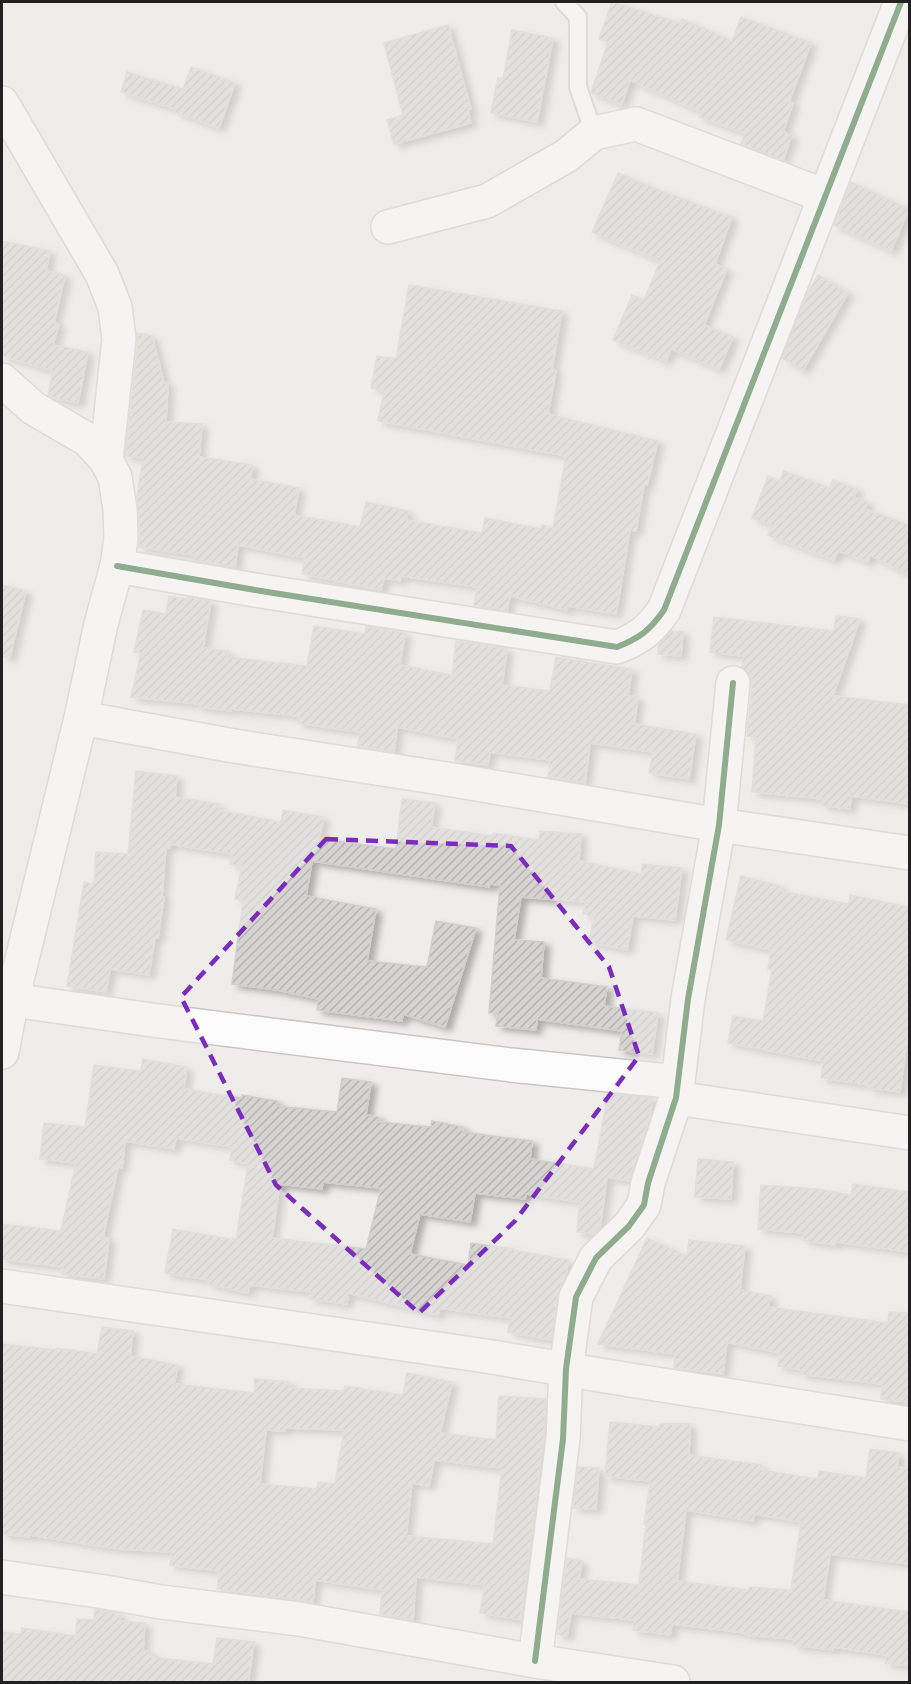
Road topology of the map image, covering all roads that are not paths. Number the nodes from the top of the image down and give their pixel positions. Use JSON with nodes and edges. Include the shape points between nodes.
{"nodes":[{"id":1,"x":564,"y":2,"type":"edge"},
{"id":2,"x":901,"y":2,"type":"edge"},
{"id":3,"x":2,"y":103,"type":"edge"},
{"id":4,"x":594,"y":133,"type":"junction"},
{"id":5,"x":825,"y":196,"type":"junction"},
{"id":6,"x":388,"y":227,"type":"dead end"},
{"id":7,"x":2,"y":380,"type":"edge"},
{"id":8,"x":106,"y":460,"type":"junction"},
{"id":9,"x":117,"y":566,"type":"junction"},
{"id":10,"x":733,"y":683,"type":"dead end"},
{"id":11,"x":81,"y":718,"type":"junction"},
{"id":12,"x":718,"y":825,"type":"junction"},
{"id":13,"x":909,"y":853,"type":"edge"},
{"id":14,"x":12,"y":1000,"type":"junction"},
{"id":15,"x":2,"y":1053,"type":"edge"},
{"id":16,"x":677,"y":1090,"type":"junction"},
{"id":17,"x":909,"y":1133,"type":"edge"},
{"id":18,"x":2,"y":1286,"type":"edge"},
{"id":19,"x":566,"y":1369,"type":"junction"},
{"id":20,"x":909,"y":1424,"type":"edge"},
{"id":21,"x":2,"y":1576,"type":"edge"},
{"id":22,"x":544,"y":1669,"type":"edge"},
{"id":23,"x":673,"y":1683,"type":"edge"}],
"edges":[{"from":1,"to":4,"type":"lane","via":[[578,17],[578,87]]},
{"from":2,"to":5,"type":"street"},
{"from":3,"to":8,"type":"street","via":[[102,274],[115,307],[119,339]]},
{"from":4,"to":5,"type":"street","via":[[636,124]]},
{"from":4,"to":6,"type":"street","via":[[566,156],[487,201]]},
{"from":5,"to":9,"type":"street","via":[[664,610],[651,628],[634,641],[617,647]]},
{"from":7,"to":8,"type":"street","via":[[33,408],[88,440]]},
{"from":8,"to":9,"type":"street","via":[[115,477],[120,509]]},
{"from":9,"to":11,"type":"street"},
{"from":10,"to":12,"type":"street"},
{"from":11,"to":12,"type":"street"},
{"from":11,"to":14,"type":"street"},
{"from":12,"to":13,"type":"street"},
{"from":12,"to":16,"type":"street","via":[[688,999]]},
{"from":14,"to":15,"type":"street"},
{"from":14,"to":16,"type":"street"},
{"from":16,"to":17,"type":"street"},
{"from":16,"to":19,"type":"street","via":[[644,1205],[596,1258],[576,1297]]},
{"from":18,"to":19,"type":"street"},
{"from":19,"to":20,"type":"street"},
{"from":19,"to":22,"type":"street"},
{"from":21,"to":22,"type":"street","via":[[160,1602],[299,1619]]},
{"from":22,"to":23,"type":"street"}]}
